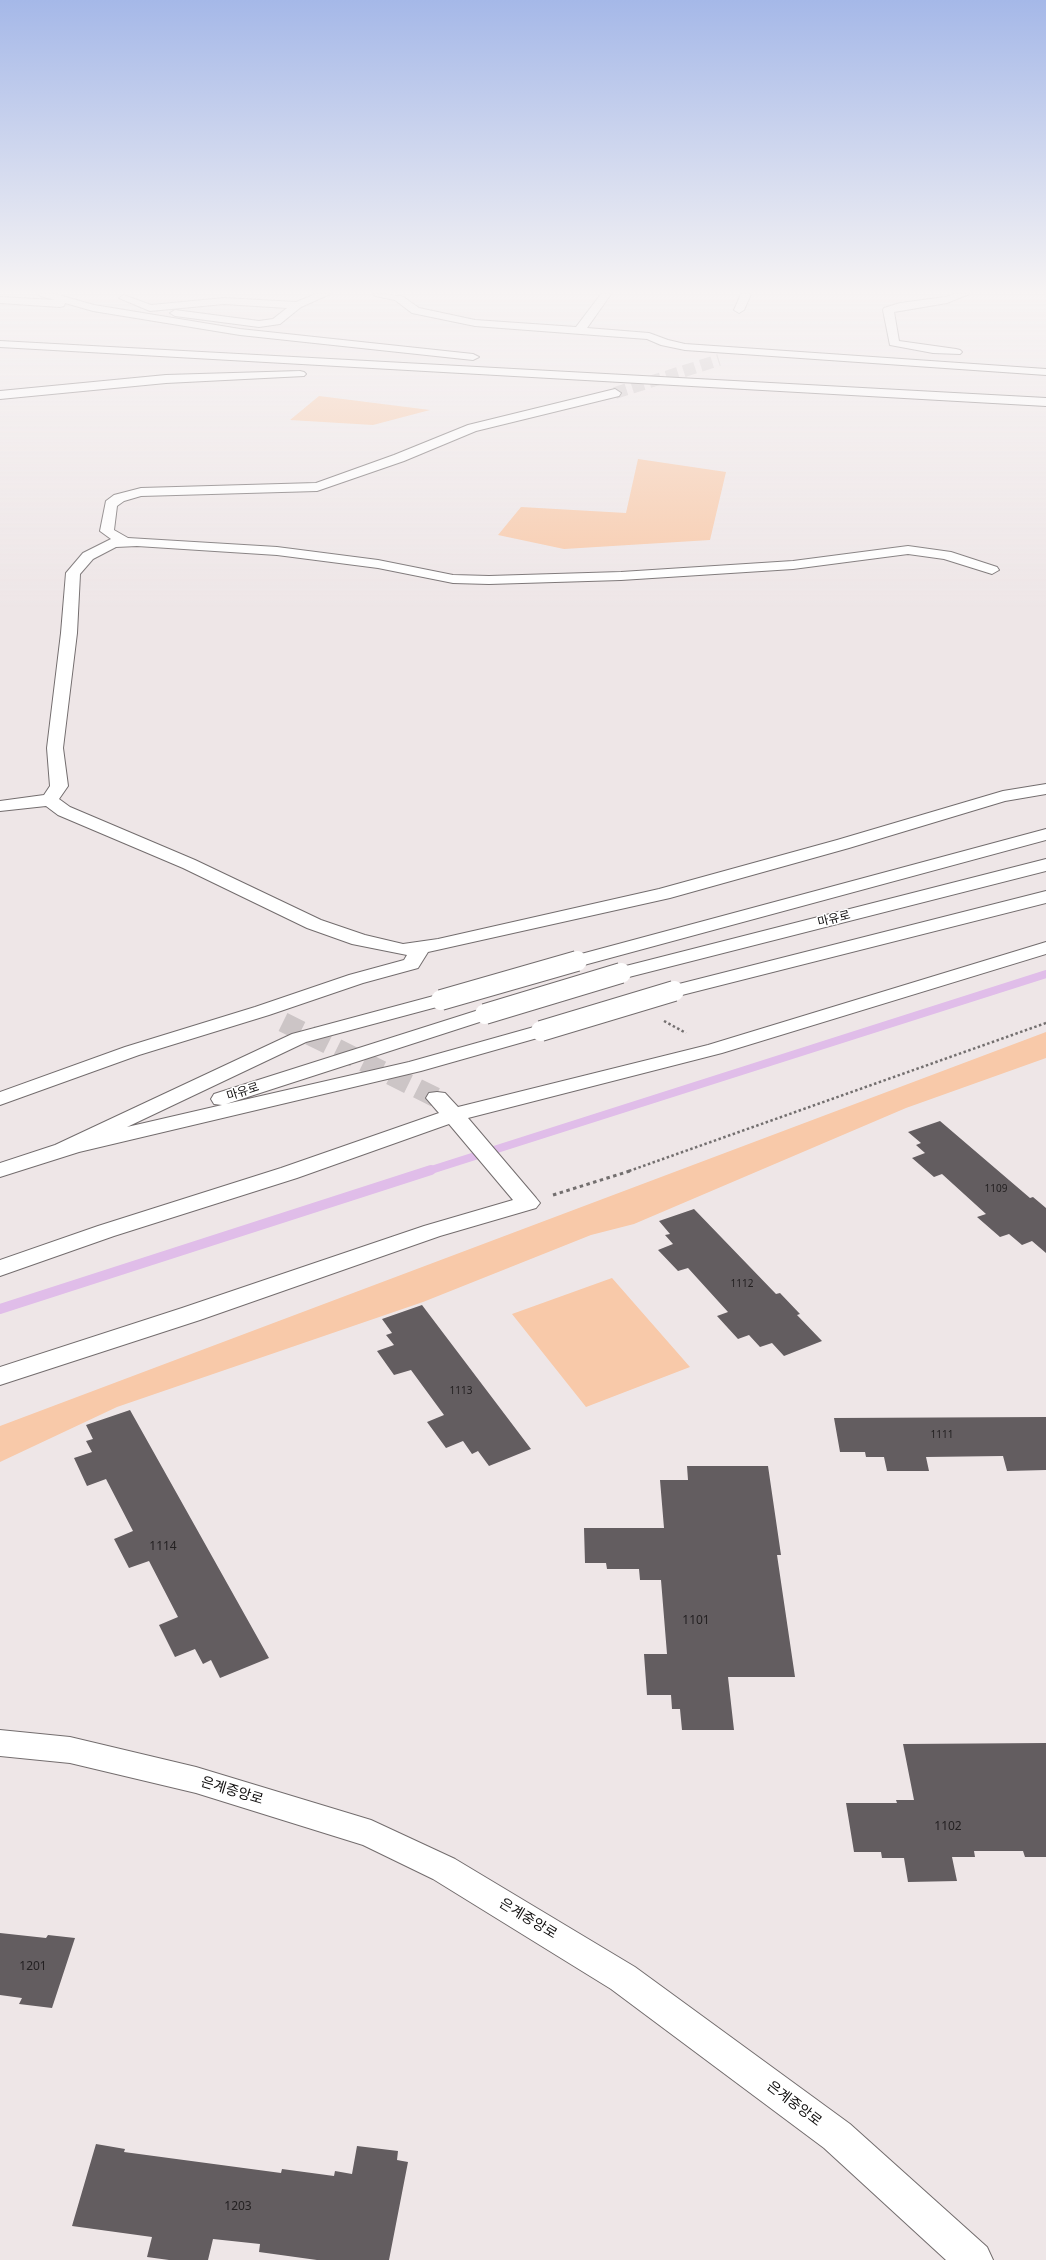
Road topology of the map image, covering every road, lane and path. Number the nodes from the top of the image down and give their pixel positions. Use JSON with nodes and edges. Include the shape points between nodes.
{"nodes":[{"id":1,"x":589,"y":399,"type":"edge"},
{"id":2,"x":999,"y":399,"type":"edge"},
{"id":3,"x":1046,"y":402,"type":"edge"},
{"id":4,"x":124,"y":542,"type":"junction"},
{"id":5,"x":992,"y":570,"type":"dead end"},
{"id":6,"x":1046,"y":789,"type":"edge"},
{"id":7,"x":50,"y":800,"type":"junction"},
{"id":8,"x":0,"y":806,"type":"edge"},
{"id":9,"x":1046,"y":834,"type":"edge"},
{"id":10,"x":1046,"y":865,"type":"edge"},
{"id":11,"x":1046,"y":897,"type":"edge"},
{"id":12,"x":422,"y":947,"type":"junction"},
{"id":13,"x":1046,"y":948,"type":"edge"},
{"id":14,"x":262,"y":1011,"type":"junction"},
{"id":15,"x":283,"y":1022,"type":"tunnel mouth"},
{"id":16,"x":1046,"y":1022,"type":"edge"},
{"id":17,"x":437,"y":1098,"type":"tunnel mouth"},
{"id":18,"x":0,"y":1099,"type":"edge"},
{"id":19,"x":457,"y":1119,"type":"junction"},
{"id":20,"x":64,"y":1150,"type":"junction"},
{"id":21,"x":0,"y":1170,"type":"edge"},
{"id":22,"x":528,"y":1203,"type":"junction"},
{"id":23,"x":0,"y":1268,"type":"edge"},
{"id":24,"x":0,"y":1376,"type":"edge"},
{"id":25,"x":0,"y":1743,"type":"edge"},
{"id":26,"x":974,"y":2260,"type":"edge"}],
"edges":[{"from":1,"to":4,"type":"main road","via":[[472,428],[399,458],[318,486],[141,492],[119,498],[111,504],[107,531]]},
{"from":2,"to":3,"type":"main road"},
{"from":4,"to":5,"type":"main road","via":[[228,546],[277,551],[378,564],[453,578],[489,580],[621,576],[785,566],[908,550],[946,556]]},
{"from":4,"to":7,"type":"main road","via":[[113,543],[88,556],[73,573],[69,633],[55,748],[59,786]]},
{"from":6,"to":12,"type":"main road","via":[[1003,796],[663,894]]},
{"from":7,"to":8,"type":"main road"},
{"from":7,"to":12,"type":"main road","via":[[64,811],[189,864],[314,924],[359,940],[403,950]]},
{"from":9,"to":20,"type":"main road","bridge":true,"via":[[299,1038]]},
{"from":10,"to":20,"type":"main road","name":"마유로","bridge":true,"via":[[621,973],[485,1014]]},
{"from":11,"to":20,"type":"main road","bridge":true,"via":[[674,991],[414,1067]]},
{"from":12,"to":14,"type":"main road","via":[[411,964],[356,978]]},
{"from":13,"to":19,"type":"main road","via":[[715,1049]]},
{"from":14,"to":15,"type":"main road"},
{"from":14,"to":18,"type":"main road","via":[[132,1051]]},
{"from":16,"to":22,"type":"path","via":[[671,1157]]},
{"from":17,"to":19,"type":"main road"},
{"from":19,"to":22,"type":"main road"},
{"from":19,"to":23,"type":"main road","via":[[106,1231]]},
{"from":20,"to":21,"type":"main road","name":"마유로"},
{"from":22,"to":24,"type":"main road","via":[[432,1231]]},
{"from":25,"to":26,"type":"main road","name":"은계중앙로","via":[[70,1750],[196,1780],[371,1834],[444,1869],[623,1978],[730,2056],[837,2136]]}]}
